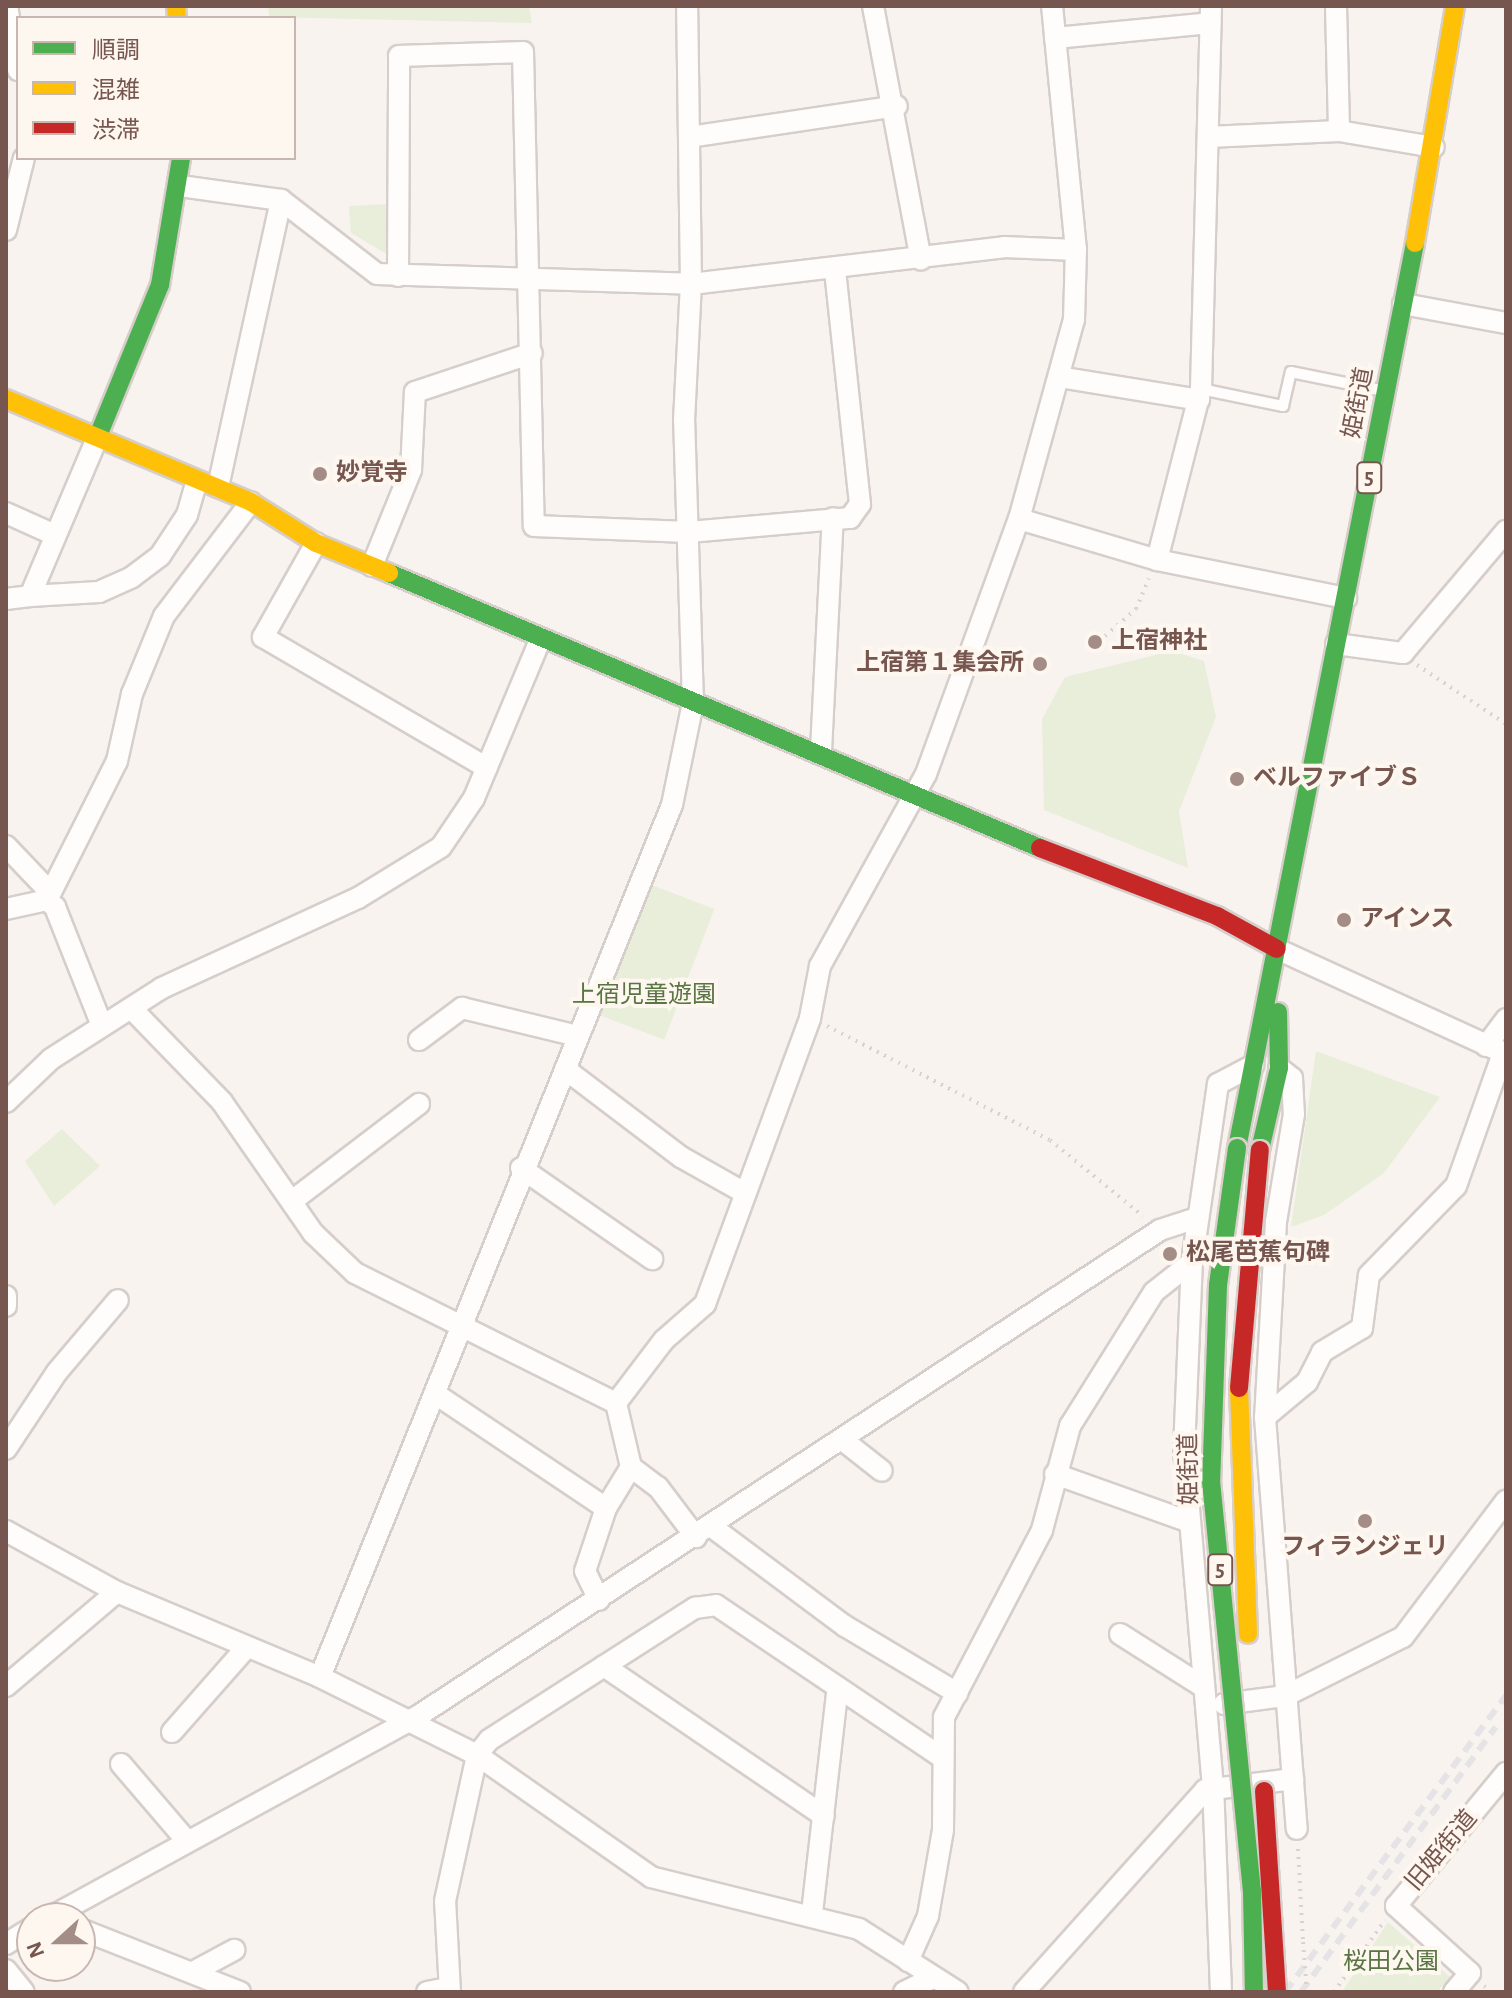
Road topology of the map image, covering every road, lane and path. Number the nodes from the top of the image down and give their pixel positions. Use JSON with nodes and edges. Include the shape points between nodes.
{"nodes":[{"id":1,"x":7,"y":6,"type":"edge"},
{"id":2,"x":281,"y":6,"type":"edge"},
{"id":3,"x":517,"y":6,"type":"edge"},
{"id":4,"x":687,"y":6,"type":"edge"},
{"id":5,"x":873,"y":6,"type":"edge"},
{"id":6,"x":1052,"y":6,"type":"edge"},
{"id":7,"x":1336,"y":6,"type":"edge"},
{"id":8,"x":1455,"y":6,"type":"edge"},
{"id":9,"x":1211,"y":15,"type":"edge"},
{"id":10,"x":1055,"y":38,"type":"junction"},
{"id":11,"x":16,"y":58,"type":"edge"},
{"id":12,"x":897,"y":106,"type":"junction"},
{"id":13,"x":1339,"y":131,"type":"junction"},
{"id":14,"x":690,"y":137,"type":"junction"},
{"id":15,"x":1208,"y":137,"type":"junction"},
{"id":16,"x":1434,"y":147,"type":"junction"},
{"id":17,"x":23,"y":160,"type":"edge"},
{"id":18,"x":181,"y":160,"type":"edge"},
{"id":19,"x":180,"y":186,"type":"junction"},
{"id":20,"x":281,"y":200,"type":"junction"},
{"id":21,"x":7,"y":218,"type":"edge"},
{"id":22,"x":1076,"y":250,"type":"junction"},
{"id":23,"x":921,"y":259,"type":"junction"},
{"id":24,"x":835,"y":271,"type":"junction"},
{"id":25,"x":398,"y":276,"type":"junction"},
{"id":26,"x":531,"y":282,"type":"junction"},
{"id":27,"x":691,"y":284,"type":"junction"},
{"id":28,"x":1403,"y":304,"type":"junction"},
{"id":29,"x":1506,"y":323,"type":"edge"},
{"id":30,"x":532,"y":353,"type":"junction"},
{"id":31,"x":1059,"y":377,"type":"junction"},
{"id":32,"x":1386,"y":392,"type":"junction"},
{"id":33,"x":1200,"y":394,"type":"junction"},
{"id":34,"x":6,"y":399,"type":"edge"},
{"id":35,"x":98,"y":436,"type":"junction"},
{"id":36,"x":196,"y":483,"type":"junction"},
{"id":37,"x":218,"y":487,"type":"junction"},
{"id":38,"x":251,"y":502,"type":"junction"},
{"id":39,"x":6,"y":513,"type":"edge"},
{"id":40,"x":833,"y":518,"type":"junction"},
{"id":41,"x":1019,"y":519,"type":"junction"},
{"id":42,"x":1506,"y":531,"type":"edge"},
{"id":43,"x":689,"y":532,"type":"junction"},
{"id":44,"x":55,"y":535,"type":"junction"},
{"id":45,"x":316,"y":543,"type":"junction"},
{"id":46,"x":1157,"y":560,"type":"junction"},
{"id":47,"x":372,"y":566,"type":"junction"},
{"id":48,"x":30,"y":596,"type":"junction"},
{"id":49,"x":1346,"y":598,"type":"junction"},
{"id":50,"x":6,"y":599,"type":"edge"},
{"id":51,"x":1105,"y":636,"type":"dead end"},
{"id":52,"x":541,"y":638,"type":"junction"},
{"id":53,"x":1336,"y":644,"type":"junction"},
{"id":54,"x":1403,"y":653,"type":"junction"},
{"id":55,"x":693,"y":703,"type":"junction"},
{"id":56,"x":1506,"y":724,"type":"edge"},
{"id":57,"x":821,"y":751,"type":"junction"},
{"id":58,"x":487,"y":768,"type":"junction"},
{"id":59,"x":911,"y":799,"type":"junction"},
{"id":60,"x":6,"y":846,"type":"edge"},
{"id":61,"x":48,"y":896,"type":"junction"},
{"id":62,"x":6,"y":909,"type":"edge"},
{"id":63,"x":1277,"y":949,"type":"junction"},
{"id":64,"x":131,"y":1008,"type":"junction"},
{"id":65,"x":810,"y":1018,"type":"junction"},
{"id":66,"x":1506,"y":1019,"type":"edge"},
{"id":67,"x":102,"y":1026,"type":"junction"},
{"id":68,"x":578,"y":1036,"type":"junction"},
{"id":69,"x":419,"y":1040,"type":"dead end"},
{"id":70,"x":1498,"y":1051,"type":"edge"},
{"id":71,"x":1253,"y":1065,"type":"junction"},
{"id":72,"x":1279,"y":1068,"type":"junction"},
{"id":73,"x":565,"y":1069,"type":"junction"},
{"id":74,"x":6,"y":1102,"type":"edge"},
{"id":75,"x":419,"y":1104,"type":"dead end"},
{"id":76,"x":521,"y":1168,"type":"junction"},
{"id":77,"x":743,"y":1192,"type":"junction"},
{"id":78,"x":292,"y":1201,"type":"junction"},
{"id":79,"x":1198,"y":1218,"type":"junction"},
{"id":80,"x":1160,"y":1230,"type":"junction"},
{"id":81,"x":652,"y":1259,"type":"dead end"},
{"id":82,"x":1192,"y":1262,"type":"junction"},
{"id":83,"x":6,"y":1296,"type":"edge"},
{"id":84,"x":118,"y":1300,"type":"dead end"},
{"id":85,"x":6,"y":1306,"type":"edge"},
{"id":86,"x":463,"y":1329,"type":"junction"},
{"id":87,"x":437,"y":1395,"type":"junction"},
{"id":88,"x":616,"y":1403,"type":"junction"},
{"id":89,"x":1265,"y":1417,"type":"junction"},
{"id":90,"x":844,"y":1441,"type":"junction"},
{"id":91,"x":6,"y":1449,"type":"edge"},
{"id":92,"x":631,"y":1467,"type":"junction"},
{"id":93,"x":882,"y":1471,"type":"dead end"},
{"id":94,"x":1055,"y":1474,"type":"junction"},
{"id":95,"x":1506,"y":1501,"type":"edge"},
{"id":96,"x":606,"y":1508,"type":"junction"},
{"id":97,"x":1187,"y":1521,"type":"junction"},
{"id":98,"x":6,"y":1531,"type":"edge"},
{"id":99,"x":704,"y":1532,"type":"junction"},
{"id":100,"x":117,"y":1592,"type":"junction"},
{"id":101,"x":599,"y":1600,"type":"junction"},
{"id":102,"x":1120,"y":1634,"type":"dead end"},
{"id":103,"x":246,"y":1648,"type":"junction"},
{"id":104,"x":604,"y":1666,"type":"junction"},
{"id":105,"x":320,"y":1677,"type":"junction"},
{"id":106,"x":6,"y":1686,"type":"edge"},
{"id":107,"x":837,"y":1693,"type":"junction"},
{"id":108,"x":957,"y":1693,"type":"junction"},
{"id":109,"x":1203,"y":1696,"type":"junction"},
{"id":110,"x":1285,"y":1696,"type":"junction"},
{"id":111,"x":401,"y":1722,"type":"junction"},
{"id":112,"x":172,"y":1732,"type":"dead end"},
{"id":113,"x":477,"y":1755,"type":"junction"},
{"id":114,"x":940,"y":1756,"type":"junction"},
{"id":115,"x":121,"y":1764,"type":"dead end"},
{"id":116,"x":1506,"y":1773,"type":"edge"},
{"id":117,"x":1293,"y":1779,"type":"junction"},
{"id":118,"x":1213,"y":1788,"type":"junction"},
{"id":119,"x":824,"y":1816,"type":"junction"},
{"id":120,"x":1298,"y":1839,"type":"joint"},
{"id":121,"x":187,"y":1841,"type":"junction"},
{"id":122,"x":79,"y":1902,"type":"edge"},
{"id":123,"x":1396,"y":1906,"type":"junction"},
{"id":124,"x":812,"y":1913,"type":"junction"},
{"id":125,"x":96,"y":1935,"type":"edge"},
{"id":126,"x":234,"y":1950,"type":"dead end"},
{"id":127,"x":908,"y":1961,"type":"junction"},
{"id":128,"x":6,"y":1970,"type":"edge"},
{"id":129,"x":193,"y":1972,"type":"junction"},
{"id":130,"x":933,"y":1978,"type":"junction"},
{"id":131,"x":449,"y":1990,"type":"edge"},
{"id":132,"x":242,"y":1991,"type":"edge"},
{"id":133,"x":24,"y":1992,"type":"edge"},
{"id":134,"x":427,"y":1992,"type":"edge"},
{"id":135,"x":904,"y":1992,"type":"edge"},
{"id":136,"x":958,"y":1992,"type":"edge"},
{"id":137,"x":1024,"y":1992,"type":"edge"},
{"id":138,"x":1221,"y":1992,"type":"edge"},
{"id":139,"x":1254,"y":1992,"type":"edge"},
{"id":140,"x":1277,"y":1992,"type":"edge"},
{"id":141,"x":1307,"y":1992,"type":"edge"},
{"id":142,"x":1333,"y":1992,"type":"edge"},
{"id":143,"x":1454,"y":1992,"type":"edge"}],
"edges":[{"from":1,"to":11,"type":"street"},
{"from":2,"to":3,"type":"path"},
{"from":4,"to":14,"type":"street"},
{"from":5,"to":12,"type":"street"},
{"from":6,"to":10,"type":"street"},
{"from":7,"to":13,"type":"street"},
{"from":8,"to":16,"type":"main road","name":"姫街道","number":"5"},
{"from":9,"to":10,"type":"street"},
{"from":9,"to":15,"type":"street"},
{"from":10,"to":22,"type":"street"},
{"from":12,"to":14,"type":"street"},
{"from":12,"to":23,"type":"street"},
{"from":13,"to":15,"type":"street"},
{"from":13,"to":16,"type":"street"},
{"from":14,"to":27,"type":"street"},
{"from":15,"to":33,"type":"street"},
{"from":16,"to":28,"type":"main road","name":"姫街道","number":"5"},
{"from":17,"to":21,"type":"street"},
{"from":18,"to":19,"type":"main road"},
{"from":19,"to":20,"type":"street"},
{"from":19,"to":35,"type":"main road","via":[[160,285]]},
{"from":20,"to":25,"type":"street","via":[[377,274]]},
{"from":20,"to":37,"type":"street"},
{"from":22,"to":23,"type":"street","via":[[1004,247]]},
{"from":22,"to":31,"type":"street","via":[[1074,320]]},
{"from":23,"to":24,"type":"street"},
{"from":24,"to":27,"type":"street"},
{"from":24,"to":40,"type":"street","via":[[860,504],[850,518]]},
{"from":25,"to":26,"type":"street"},
{"from":25,"to":26,"type":"street","via":[[399,56],[523,52]]},
{"from":26,"to":27,"type":"street"},
{"from":26,"to":30,"type":"street"},
{"from":27,"to":43,"type":"street","via":[[684,421]]},
{"from":28,"to":29,"type":"street"},
{"from":28,"to":32,"type":"main road","name":"姫街道","number":"5"},
{"from":30,"to":43,"type":"street","via":[[534,526]]},
{"from":30,"to":47,"type":"street","via":[[415,392],[411,470]]},
{"from":31,"to":33,"type":"street"},
{"from":31,"to":41,"type":"street"},
{"from":32,"to":33,"type":"lane","via":[[1291,372],[1283,406]]},
{"from":32,"to":49,"type":"main road","name":"姫街道","number":"5"},
{"from":33,"to":46,"type":"street"},
{"from":34,"to":35,"type":"main road"},
{"from":35,"to":36,"type":"main road"},
{"from":35,"to":44,"type":"street"},
{"from":36,"to":37,"type":"main road"},
{"from":36,"to":48,"type":"street","via":[[187,515],[160,556],[132,577],[99,592]]},
{"from":37,"to":38,"type":"main road"},
{"from":38,"to":45,"type":"main road"},
{"from":38,"to":61,"type":"street","via":[[164,616],[132,694],[117,761]]},
{"from":39,"to":44,"type":"street"},
{"from":40,"to":43,"type":"street"},
{"from":40,"to":57,"type":"street"},
{"from":41,"to":46,"type":"street"},
{"from":41,"to":59,"type":"street"},
{"from":42,"to":54,"type":"street"},
{"from":43,"to":55,"type":"street"},
{"from":44,"to":48,"type":"street"},
{"from":45,"to":47,"type":"main road"},
{"from":45,"to":58,"type":"street","via":[[263,637]]},
{"from":46,"to":49,"type":"street"},
{"from":46,"to":51,"type":"path","via":[[1136,609]]},
{"from":47,"to":52,"type":"main road"},
{"from":48,"to":50,"type":"street"},
{"from":49,"to":53,"type":"main road","name":"姫街道","number":"5"},
{"from":52,"to":55,"type":"main road"},
{"from":52,"to":58,"type":"street"},
{"from":53,"to":54,"type":"street"},
{"from":53,"to":63,"type":"main road","name":"姫街道","number":"5"},
{"from":54,"to":56,"type":"path"},
{"from":55,"to":57,"type":"main road"},
{"from":55,"to":68,"type":"street","via":[[672,805]]},
{"from":57,"to":59,"type":"main road"},
{"from":58,"to":64,"type":"street","via":[[441,847],[358,898]]},
{"from":59,"to":63,"type":"main road","via":[[1217,916]]},
{"from":59,"to":65,"type":"street","via":[[820,966]]},
{"from":60,"to":61,"type":"street"},
{"from":61,"to":62,"type":"street"},
{"from":61,"to":67,"type":"street"},
{"from":63,"to":70,"type":"street"},
{"from":63,"to":71,"type":"main road","name":"姫街道","number":"5"},
{"from":63,"to":72,"type":"main road","name":"姫街道","number":"5"},
{"from":64,"to":67,"type":"street"},
{"from":64,"to":78,"type":"street","via":[[222,1102]]},
{"from":65,"to":77,"type":"street"},
{"from":65,"to":80,"type":"path","via":[[1050,1140]]},
{"from":66,"to":70,"type":"street"},
{"from":67,"to":74,"type":"street","via":[[51,1059]]},
{"from":68,"to":69,"type":"street","via":[[462,1008]]},
{"from":68,"to":73,"type":"street"},
{"from":70,"to":89,"type":"street","via":[[1456,1186],[1369,1275],[1362,1328],[1322,1352],[1307,1382]]},
{"from":71,"to":79,"type":"street","via":[[1218,1084]]},
{"from":71,"to":139,"type":"main road","name":"姫街道","number":"5","bridge":true,"via":[[1218,1285],[1211,1481],[1252,1891]]},
{"from":72,"to":89,"type":"street","via":[[1292,1078],[1294,1114],[1276,1222]]},
{"from":72,"to":140,"type":"main road","name":"姫街道","number":"5","bridge":true,"via":[[1260,1150],[1240,1318],[1237,1477]]},
{"from":73,"to":76,"type":"street"},
{"from":73,"to":77,"type":"street","via":[[681,1157]]},
{"from":75,"to":78,"type":"street"},
{"from":76,"to":81,"type":"street"},
{"from":76,"to":86,"type":"street"},
{"from":77,"to":88,"type":"street","via":[[705,1304],[664,1340]]},
{"from":78,"to":86,"type":"street","via":[[355,1273]]},
{"from":79,"to":80,"type":"street"},
{"from":79,"to":82,"type":"street"},
{"from":80,"to":90,"type":"street"},
{"from":82,"to":94,"type":"street","via":[[1154,1292],[1095,1381]]},
{"from":82,"to":97,"type":"street"},
{"from":83,"to":85,"type":"street"},
{"from":84,"to":91,"type":"street","via":[[57,1372]]},
{"from":86,"to":87,"type":"street"},
{"from":86,"to":88,"type":"street"},
{"from":87,"to":96,"type":"street"},
{"from":87,"to":105,"type":"street"},
{"from":88,"to":92,"type":"street"},
{"from":89,"to":110,"type":"street"},
{"from":90,"to":93,"type":"street"},
{"from":90,"to":99,"type":"street"},
{"from":92,"to":96,"type":"street"},
{"from":92,"to":99,"type":"street"},
{"from":94,"to":97,"type":"street"},
{"from":94,"to":108,"type":"street","via":[[1042,1530]]},
{"from":95,"to":110,"type":"street","via":[[1403,1637]]},
{"from":96,"to":101,"type":"street","via":[[585,1571]]},
{"from":97,"to":109,"type":"street"},
{"from":98,"to":100,"type":"street"},
{"from":99,"to":101,"type":"street"},
{"from":99,"to":108,"type":"street"},
{"from":100,"to":103,"type":"street"},
{"from":100,"to":106,"type":"street"},
{"from":101,"to":111,"type":"street"},
{"from":102,"to":109,"type":"street"},
{"from":103,"to":105,"type":"street"},
{"from":103,"to":112,"type":"street"},
{"from":104,"to":107,"type":"street","via":[[695,1608],[716,1605]]},
{"from":104,"to":113,"type":"street"},
{"from":104,"to":119,"type":"street"},
{"from":105,"to":111,"type":"street"},
{"from":107,"to":114,"type":"street"},
{"from":107,"to":119,"type":"street"},
{"from":108,"to":114,"type":"street","via":[[944,1717]]},
{"from":109,"to":110,"type":"street"},
{"from":109,"to":118,"type":"street"},
{"from":110,"to":117,"type":"street"},
{"from":111,"to":113,"type":"street"},
{"from":111,"to":121,"type":"street"},
{"from":113,"to":124,"type":"street","via":[[651,1877],[684,1890]]},
{"from":113,"to":131,"type":"street","via":[[445,1901]]},
{"from":114,"to":127,"type":"street","via":[[943,1830],[928,1916]]},
{"from":115,"to":121,"type":"street"},
{"from":116,"to":123,"type":"street","name":"旧姫街道"},
{"from":117,"to":118,"type":"street"},
{"from":117,"to":120,"type":"street"},
{"from":118,"to":137,"type":"street"},
{"from":118,"to":138,"type":"street"},
{"from":119,"to":124,"type":"street"},
{"from":120,"to":141,"type":"path","bridge":true},
{"from":121,"to":122,"type":"street"},
{"from":123,"to":142,"type":"path","via":[[1342,1972]]},
{"from":123,"to":143,"type":"street","name":"旧姫街道","via":[[1470,1973]]},
{"from":124,"to":127,"type":"street","via":[[859,1929]]},
{"from":125,"to":129,"type":"street"},
{"from":126,"to":129,"type":"street"},
{"from":127,"to":130,"type":"street"},
{"from":128,"to":133,"type":"street"},
{"from":129,"to":132,"type":"street"},
{"from":130,"to":135,"type":"street"},
{"from":130,"to":136,"type":"street"},
{"from":131,"to":134,"type":"street"}]}
